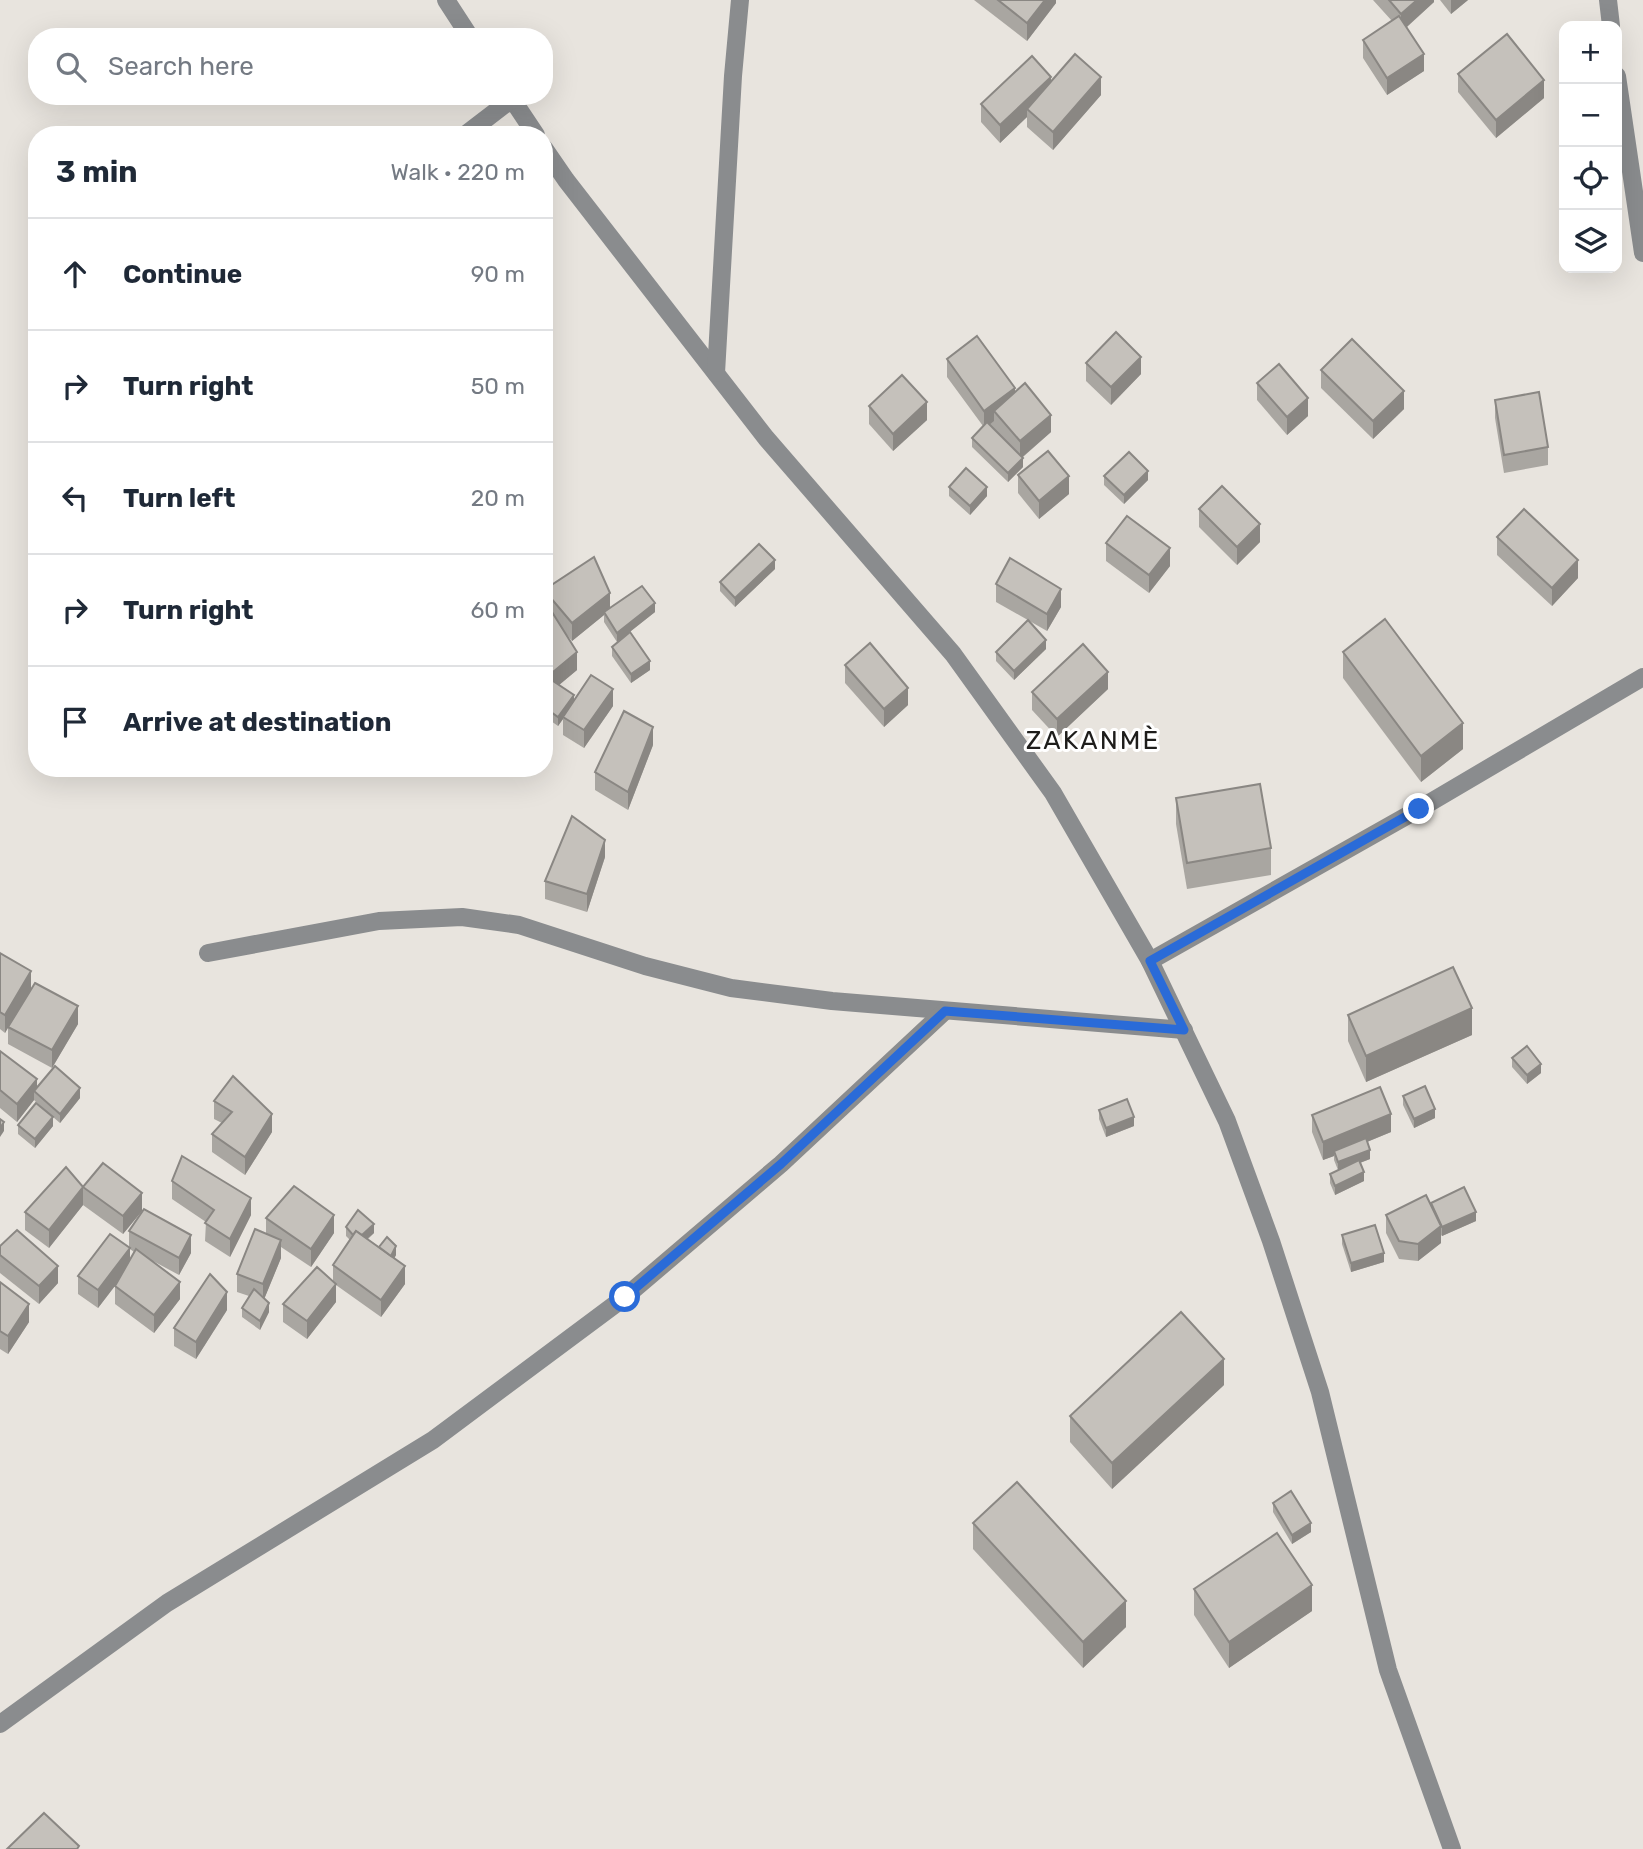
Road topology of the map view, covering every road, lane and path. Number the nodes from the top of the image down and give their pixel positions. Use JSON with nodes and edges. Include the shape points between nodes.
{"nodes":[{"id":1,"x":446,"y":0,"type":"edge"},
{"id":2,"x":740,"y":0,"type":"edge"},
{"id":3,"x":1608,"y":0,"type":"edge"},
{"id":4,"x":1610,"y":21,"type":"edge"},
{"id":5,"x":465,"y":28,"type":"edge"},
{"id":6,"x":1618,"y":84,"type":"edge"},
{"id":7,"x":502,"y":105,"type":"edge"},
{"id":8,"x":516,"y":105,"type":"edge"},
{"id":9,"x":476,"y":126,"type":"edge"},
{"id":10,"x":530,"y":126,"type":"edge"},
{"id":11,"x":553,"y":161,"type":"edge"},
{"id":12,"x":1643,"y":253,"type":"edge"},
{"id":13,"x":716,"y":373,"type":"junction"},
{"id":14,"x":1643,"y":677,"type":"edge"},
{"id":15,"x":208,"y":953,"type":"dead end"},
{"id":16,"x":1150,"y":961,"type":"junction"},
{"id":17,"x":945,"y":1011,"type":"junction"},
{"id":18,"x":1184,"y":1030,"type":"junction"},
{"id":19,"x":0,"y":1724,"type":"edge"},
{"id":20,"x":1452,"y":1849,"type":"edge"}],
"edges":[{"from":1,"to":5,"type":"street"},
{"from":2,"to":13,"type":"street"},
{"from":3,"to":4,"type":"street"},
{"from":6,"to":12,"type":"street"},
{"from":7,"to":9,"type":"street"},
{"from":8,"to":10,"type":"street"},
{"from":11,"to":13,"type":"street"},
{"from":13,"to":16,"type":"street","via":[[766,438],[953,654],[1053,793]]},
{"from":14,"to":16,"type":"street"},
{"from":15,"to":17,"type":"street","via":[[379,922],[463,917],[519,925],[645,966],[732,988]]},
{"from":16,"to":18,"type":"street"},
{"from":17,"to":18,"type":"street"},
{"from":17,"to":19,"type":"street","via":[[781,1164],[625,1297],[433,1440],[167,1603]]},
{"from":18,"to":20,"type":"street","via":[[1227,1121],[1275,1254],[1320,1392],[1388,1670]]}]}
